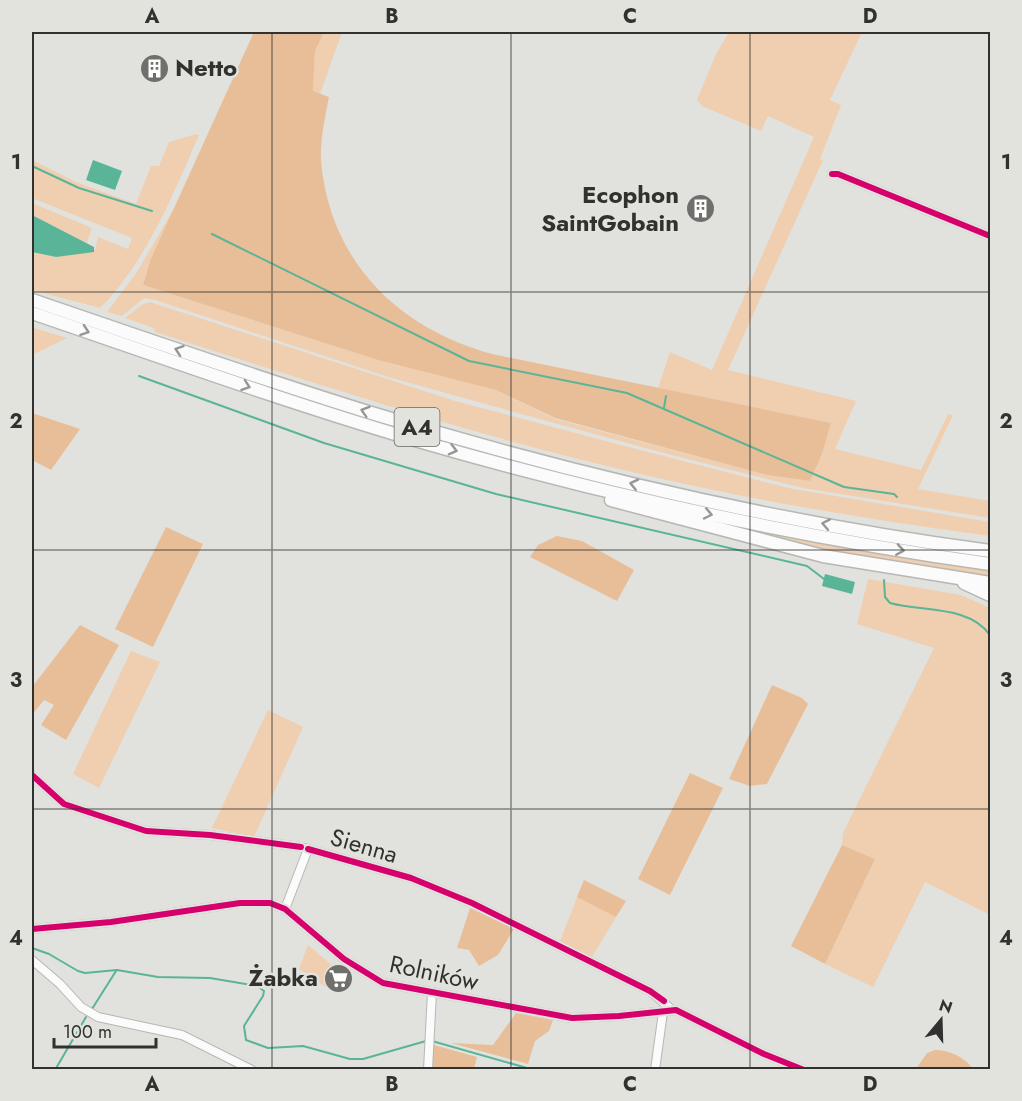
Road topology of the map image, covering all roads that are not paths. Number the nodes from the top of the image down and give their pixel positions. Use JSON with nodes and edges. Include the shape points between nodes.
{"nodes":[{"id":1,"x":832,"y":174,"type":"dead end"},
{"id":2,"x":990,"y":236,"type":"edge"},
{"id":3,"x":32,"y":300,"type":"edge"},
{"id":4,"x":32,"y":314,"type":"edge"},
{"id":5,"x":570,"y":481,"type":"junction"},
{"id":6,"x":990,"y":550,"type":"edge"},
{"id":7,"x":990,"y":564,"type":"edge"},
{"id":8,"x":946,"y":576,"type":"junction"},
{"id":9,"x":990,"y":583,"type":"edge"},
{"id":10,"x":990,"y":595,"type":"edge"},
{"id":11,"x":32,"y":775,"type":"edge"},
{"id":12,"x":305,"y":848,"type":"junction"},
{"id":13,"x":285,"y":909,"type":"junction"},
{"id":14,"x":32,"y":929,"type":"edge"},
{"id":15,"x":32,"y":960,"type":"edge"},
{"id":16,"x":432,"y":992,"type":"junction"},
{"id":17,"x":667,"y":1010,"type":"junction"},
{"id":18,"x":252,"y":1070,"type":"edge"},
{"id":19,"x":428,"y":1070,"type":"edge"},
{"id":20,"x":655,"y":1070,"type":"edge"},
{"id":21,"x":804,"y":1070,"type":"edge"}],
"edges":[{"from":1,"to":2,"type":"street"},
{"from":6,"to":3,"type":"highway","number":"A4","one_way":true,"via":[[781,515],[582,471],[368,412]]},
{"from":4,"to":5,"type":"highway","number":"A4","one_way":true,"via":[[341,417]]},
{"from":5,"to":7,"type":"highway","number":"A4","one_way":true,"via":[[813,535]]},
{"from":5,"to":8,"type":"highway","via":[[610,500],[779,546]]},
{"from":8,"to":9,"type":"highway"},
{"from":8,"to":10,"type":"highway"},
{"from":11,"to":12,"type":"street","name":"Sienna","via":[[64,804],[146,831]]},
{"from":12,"to":13,"type":"street"},
{"from":12,"to":17,"type":"street","name":"Sienna","via":[[411,878],[472,903],[650,991],[664,1001]]},
{"from":13,"to":14,"type":"street","name":"Rolników","via":[[255,902]]},
{"from":13,"to":16,"type":"street","name":"Rolników","via":[[344,959],[383,983]]},
{"from":15,"to":18,"type":"street","via":[[81,1007],[98,1017],[182,1035]]},
{"from":16,"to":17,"type":"street","name":"Rolników","via":[[572,1018]]},
{"from":16,"to":19,"type":"street"},
{"from":17,"to":20,"type":"street"},
{"from":17,"to":21,"type":"street","name":"Rolników","via":[[683,1012]]}]}
